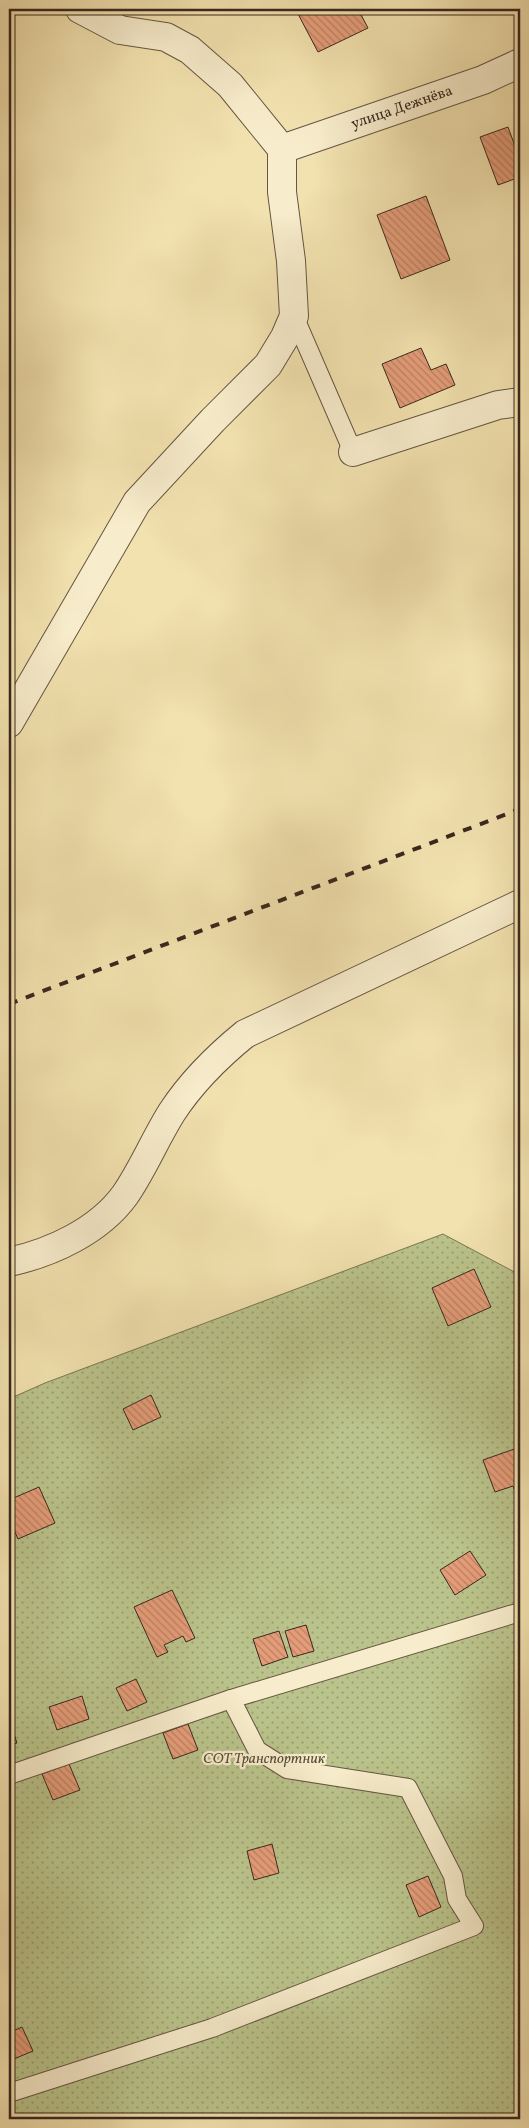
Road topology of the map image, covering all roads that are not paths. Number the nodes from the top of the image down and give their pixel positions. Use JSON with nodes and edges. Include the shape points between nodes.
{"nodes":[{"id":1,"x":80,"y":9,"type":"edge"},
{"id":2,"x":520,"y":63,"type":"edge"},
{"id":3,"x":282,"y":148,"type":"junction"},
{"id":4,"x":294,"y":316,"type":"junction"},
{"id":5,"x":520,"y":402,"type":"edge"},
{"id":6,"x":353,"y":452,"type":"joint"},
{"id":7,"x":9,"y":724,"type":"edge"},
{"id":8,"x":520,"y":904,"type":"edge"},
{"id":9,"x":9,"y":1262,"type":"edge"},
{"id":10,"x":520,"y":1612,"type":"edge"},
{"id":11,"x":231,"y":1699,"type":"junction"},
{"id":12,"x":9,"y":1775,"type":"edge"},
{"id":13,"x":9,"y":2093,"type":"edge"}],
"edges":[{"from":1,"to":3,"type":"street","via":[[120,30],[166,36],[190,50],[230,85]]},
{"from":2,"to":3,"type":"street","name":"улица Дежнёва","via":[[483,80]]},
{"from":3,"to":4,"type":"street","via":[[282,192]]},
{"from":4,"to":6,"type":"lane"},
{"from":4,"to":7,"type":"street","via":[[268,366],[137,502]]},
{"from":5,"to":6,"type":"street","via":[[498,405]]},
{"from":8,"to":9,"type":"street","via":[[244,1034],[219,1055],[173,1111],[124,1196],[88,1231],[32,1257]]},
{"from":10,"to":11,"type":"lane"},
{"from":11,"to":12,"type":"lane"},
{"from":11,"to":13,"type":"lane","via":[[257,1750],[287,1769],[408,1788],[453,1876],[457,1899],[474,1926],[212,2028]]}]}
